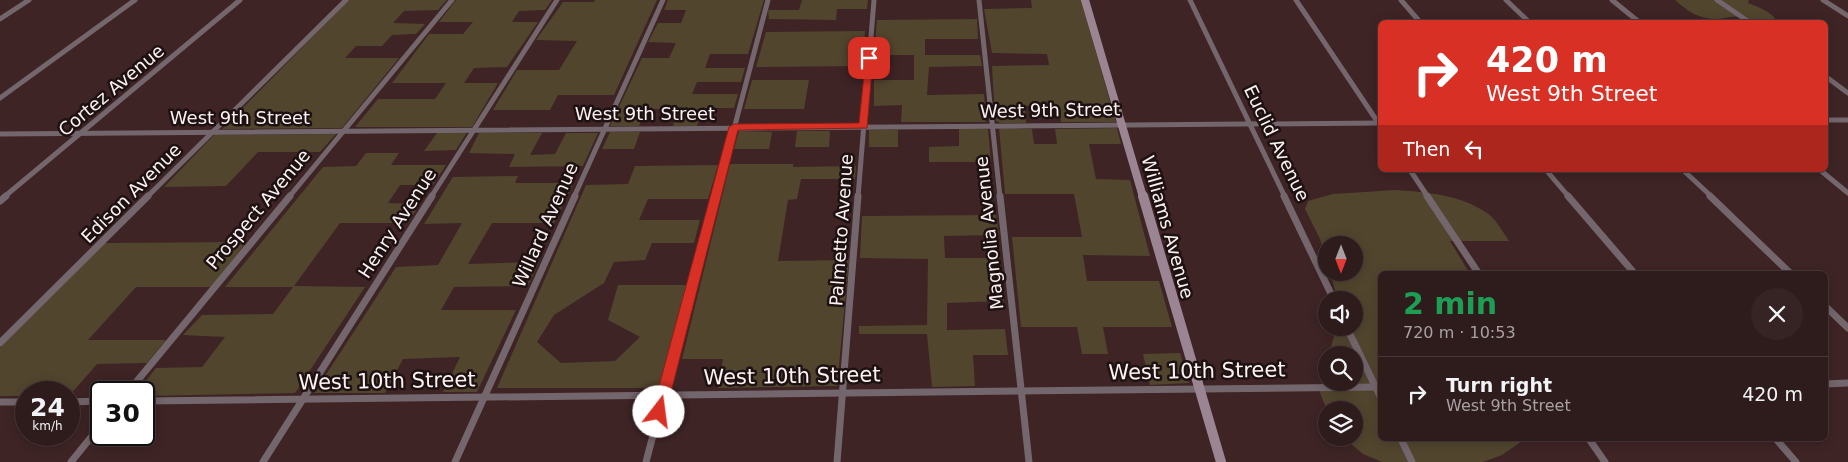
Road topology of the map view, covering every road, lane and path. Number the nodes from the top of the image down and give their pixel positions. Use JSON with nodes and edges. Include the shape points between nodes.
{"nodes":[{"id":1,"x":30,"y":0,"type":"edge"},
{"id":2,"x":135,"y":0,"type":"edge"},
{"id":3,"x":240,"y":0,"type":"edge"},
{"id":4,"x":346,"y":0,"type":"edge"},
{"id":5,"x":452,"y":0,"type":"edge"},
{"id":6,"x":557,"y":0,"type":"edge"},
{"id":7,"x":663,"y":0,"type":"edge"},
{"id":8,"x":768,"y":0,"type":"edge"},
{"id":9,"x":874,"y":0,"type":"edge"},
{"id":10,"x":979,"y":0,"type":"edge"},
{"id":11,"x":1085,"y":0,"type":"edge"},
{"id":12,"x":1190,"y":0,"type":"edge"},
{"id":13,"x":1296,"y":0,"type":"edge"},
{"id":14,"x":1401,"y":0,"type":"edge"},
{"id":15,"x":1506,"y":0,"type":"edge"},
{"id":16,"x":1612,"y":0,"type":"edge"},
{"id":17,"x":1717,"y":0,"type":"edge"},
{"id":18,"x":1823,"y":0,"type":"edge"},
{"id":19,"x":1848,"y":16,"type":"edge"},
{"id":20,"x":0,"y":19,"type":"edge"},
{"id":21,"x":1418,"y":20,"type":"edge"},
{"id":22,"x":1528,"y":20,"type":"edge"},
{"id":23,"x":1637,"y":20,"type":"edge"},
{"id":24,"x":1746,"y":20,"type":"edge"},
{"id":25,"x":1828,"y":78,"type":"edge"},
{"id":26,"x":1848,"y":93,"type":"edge"},
{"id":27,"x":0,"y":98,"type":"edge"},
{"id":28,"x":1828,"y":120,"type":"edge"},
{"id":29,"x":1848,"y":120,"type":"edge"},
{"id":30,"x":1250,"y":123,"type":"junction"},
{"id":31,"x":1378,"y":123,"type":"edge"},
{"id":32,"x":1121,"y":124,"type":"junction"},
{"id":33,"x":1378,"y":124,"type":"edge"},
{"id":34,"x":993,"y":125,"type":"junction"},
{"id":35,"x":864,"y":126,"type":"junction"},
{"id":36,"x":734,"y":127,"type":"junction"},
{"id":37,"x":605,"y":128,"type":"junction"},
{"id":38,"x":475,"y":130,"type":"junction"},
{"id":39,"x":344,"y":131,"type":"junction"},
{"id":40,"x":213,"y":132,"type":"junction"},
{"id":41,"x":81,"y":133,"type":"junction"},
{"id":42,"x":0,"y":134,"type":"edge"},
{"id":43,"x":1411,"y":172,"type":"edge"},
{"id":44,"x":1548,"y":172,"type":"edge"},
{"id":45,"x":1685,"y":172,"type":"edge"},
{"id":46,"x":1822,"y":172,"type":"edge"},
{"id":47,"x":1848,"y":193,"type":"edge"},
{"id":48,"x":0,"y":201,"type":"edge"},
{"id":49,"x":1477,"y":271,"type":"edge"},
{"id":50,"x":1632,"y":271,"type":"edge"},
{"id":51,"x":1788,"y":271,"type":"edge"},
{"id":52,"x":1330,"y":291,"type":"edge"},
{"id":53,"x":1828,"y":309,"type":"edge"},
{"id":54,"x":1848,"y":328,"type":"edge"},
{"id":55,"x":1351,"y":336,"type":"edge"},
{"id":56,"x":0,"y":343,"type":"edge"},
{"id":57,"x":137,"y":381,"type":"edge"},
{"id":58,"x":1828,"y":384,"type":"edge"},
{"id":59,"x":1848,"y":384,"type":"edge"},
{"id":60,"x":1378,"y":387,"type":"edge"},
{"id":61,"x":1199,"y":388,"type":"junction"},
{"id":62,"x":1021,"y":390,"type":"junction"},
{"id":63,"x":843,"y":393,"type":"junction"},
{"id":64,"x":663,"y":395,"type":"junction"},
{"id":65,"x":484,"y":397,"type":"junction"},
{"id":66,"x":303,"y":399,"type":"junction"},
{"id":67,"x":155,"y":401,"type":"edge"},
{"id":68,"x":0,"y":402,"type":"edge"},
{"id":69,"x":15,"y":402,"type":"edge"},
{"id":70,"x":90,"y":439,"type":"edge"},
{"id":71,"x":1402,"y":441,"type":"edge"},
{"id":72,"x":1590,"y":441,"type":"edge"},
{"id":73,"x":1778,"y":441,"type":"edge"},
{"id":74,"x":71,"y":462,"type":"edge"},
{"id":75,"x":263,"y":462,"type":"edge"},
{"id":76,"x":455,"y":462,"type":"edge"},
{"id":77,"x":646,"y":462,"type":"edge"},
{"id":78,"x":837,"y":462,"type":"edge"},
{"id":79,"x":1029,"y":462,"type":"edge"},
{"id":80,"x":1221,"y":462,"type":"edge"},
{"id":81,"x":1412,"y":462,"type":"edge"},
{"id":82,"x":1605,"y":462,"type":"edge"},
{"id":83,"x":1796,"y":462,"type":"edge"}],
"edges":[{"from":1,"to":20,"type":"street"},
{"from":2,"to":27,"type":"street"},
{"from":3,"to":41,"type":"street","name":"Cortez Avenue"},
{"from":4,"to":40,"type":"street","name":"Edison Avenue"},
{"from":5,"to":39,"type":"street","name":"Prospect Avenue"},
{"from":6,"to":38,"type":"street","name":"Henry Avenue"},
{"from":7,"to":37,"type":"street","name":"Willard Avenue"},
{"from":8,"to":36,"type":"street"},
{"from":9,"to":35,"type":"street","name":"Palmetto Avenue"},
{"from":10,"to":34,"type":"street","name":"Magnolia Avenue"},
{"from":11,"to":32,"type":"street","name":"Williams Avenue"},
{"from":12,"to":30,"type":"street","name":"Euclid Avenue"},
{"from":13,"to":31,"type":"street"},
{"from":14,"to":21,"type":"street"},
{"from":15,"to":22,"type":"street"},
{"from":16,"to":23,"type":"street"},
{"from":17,"to":24,"type":"street"},
{"from":18,"to":19,"type":"street"},
{"from":25,"to":26,"type":"street"},
{"from":28,"to":29,"type":"street"},
{"from":30,"to":32,"type":"street","name":"West 9th Street"},
{"from":30,"to":33,"type":"street","name":"West 9th Street"},
{"from":30,"to":52,"type":"street","name":"Euclid Avenue"},
{"from":32,"to":34,"type":"street","name":"West 9th Street"},
{"from":32,"to":61,"type":"street","name":"Williams Avenue"},
{"from":34,"to":35,"type":"street","name":"West 9th Street"},
{"from":34,"to":62,"type":"street","name":"Magnolia Avenue"},
{"from":35,"to":36,"type":"street","name":"West 9th Street"},
{"from":35,"to":63,"type":"street","name":"Palmetto Avenue"},
{"from":36,"to":37,"type":"street","name":"West 9th Street"},
{"from":36,"to":64,"type":"street"},
{"from":37,"to":38,"type":"street","name":"West 9th Street"},
{"from":37,"to":65,"type":"street","name":"Willard Avenue"},
{"from":38,"to":39,"type":"street","name":"West 9th Street"},
{"from":38,"to":66,"type":"street","name":"Henry Avenue"},
{"from":39,"to":40,"type":"street","name":"West 9th Street"},
{"from":39,"to":57,"type":"street","name":"Prospect Avenue"},
{"from":40,"to":41,"type":"street","name":"West 9th Street"},
{"from":40,"to":56,"type":"street","name":"Edison Avenue"},
{"from":41,"to":42,"type":"street","name":"West 9th Street"},
{"from":41,"to":48,"type":"street","name":"Cortez Avenue"},
{"from":43,"to":49,"type":"street"},
{"from":44,"to":50,"type":"street"},
{"from":45,"to":51,"type":"street"},
{"from":46,"to":47,"type":"street"},
{"from":53,"to":54,"type":"street"},
{"from":55,"to":60,"type":"street"},
{"from":58,"to":59,"type":"street"},
{"from":60,"to":61,"type":"street","name":"West 10th Street"},
{"from":61,"to":62,"type":"street","name":"West 10th Street"},
{"from":61,"to":80,"type":"street","name":"Williams Avenue"},
{"from":62,"to":63,"type":"street","name":"West 10th Street"},
{"from":62,"to":79,"type":"street","name":"Magnolia Avenue"},
{"from":63,"to":64,"type":"street","name":"West 10th Street"},
{"from":63,"to":78,"type":"street","name":"Palmetto Avenue"},
{"from":64,"to":65,"type":"street","name":"West 10th Street"},
{"from":64,"to":77,"type":"street"},
{"from":65,"to":66,"type":"street","name":"West 10th Street"},
{"from":65,"to":76,"type":"street","name":"Willard Avenue"},
{"from":66,"to":67,"type":"street","name":"West 10th Street"},
{"from":66,"to":75,"type":"street","name":"Henry Avenue"},
{"from":68,"to":69,"type":"street"},
{"from":70,"to":74,"type":"street"},
{"from":71,"to":81,"type":"street"},
{"from":72,"to":82,"type":"street"},
{"from":73,"to":83,"type":"street"}]}
